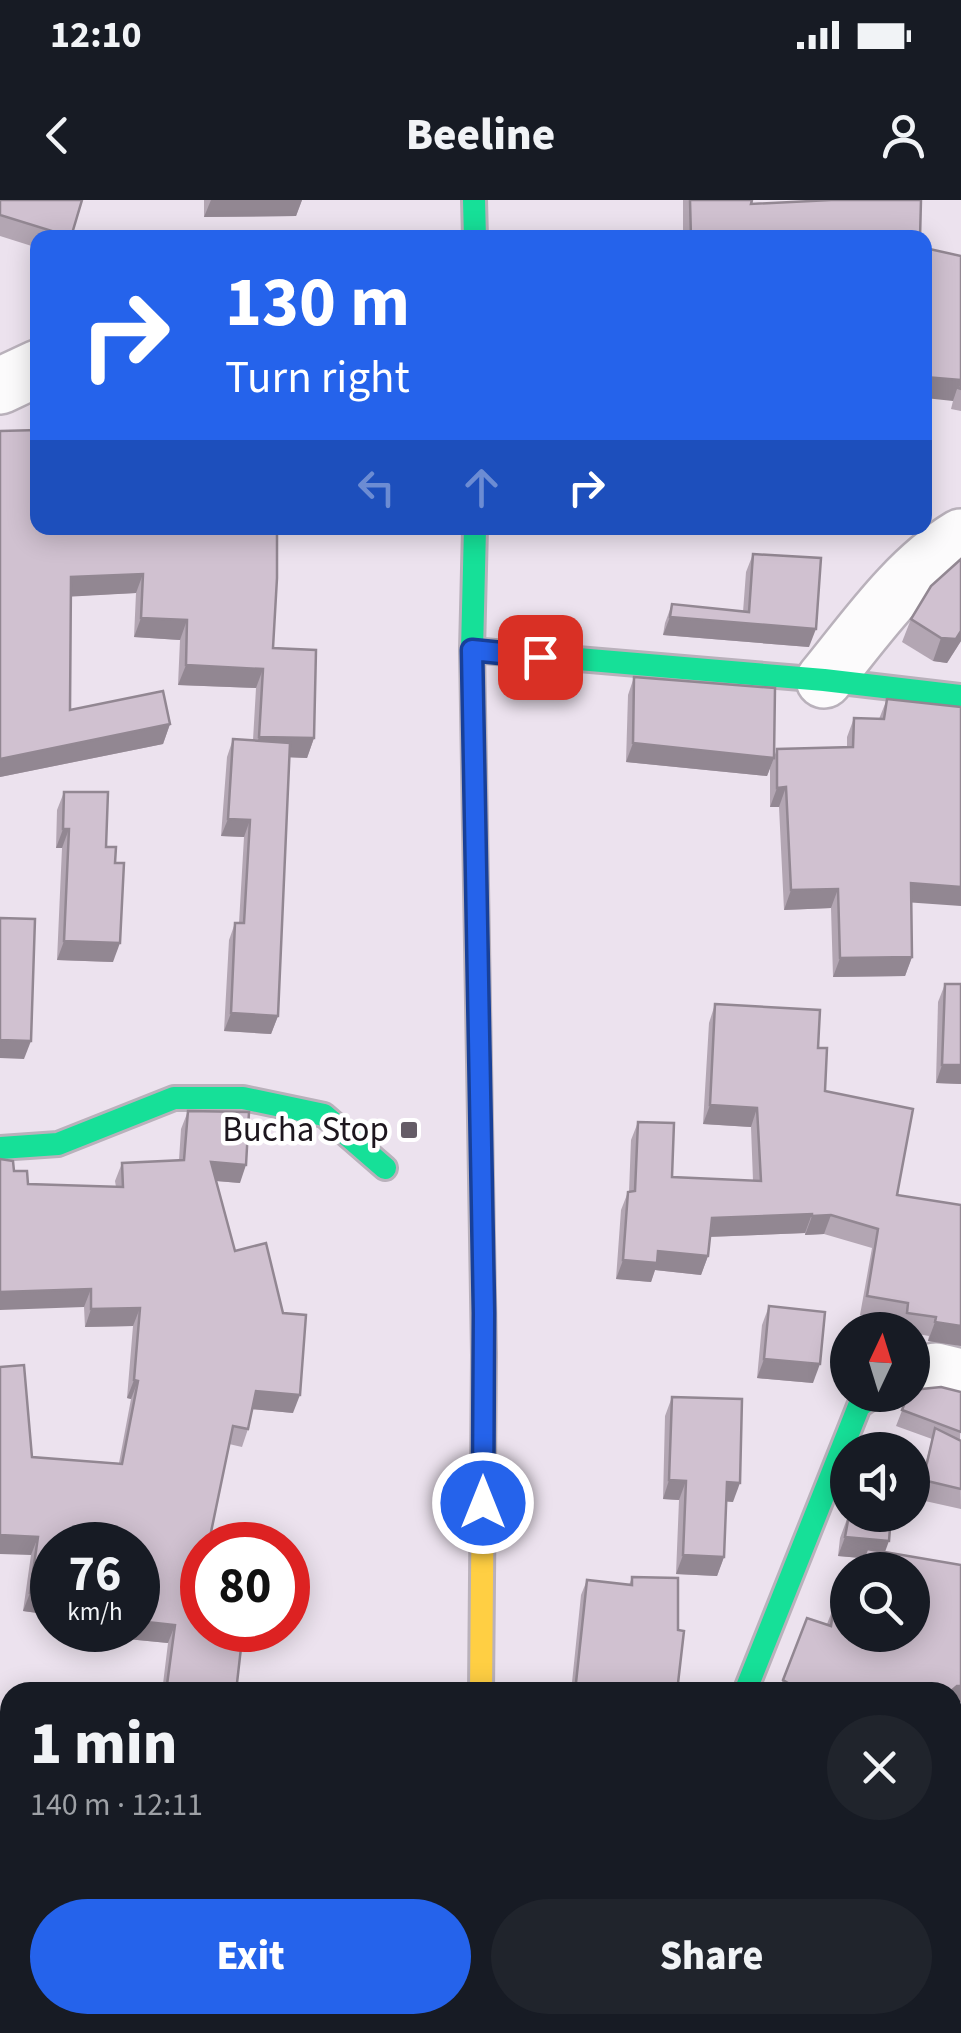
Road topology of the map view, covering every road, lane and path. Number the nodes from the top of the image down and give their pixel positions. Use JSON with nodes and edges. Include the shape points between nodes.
{"nodes":[{"id":1,"x":474,"y":200,"type":"edge"},
{"id":2,"x":475,"y":230,"type":"edge"},
{"id":3,"x":30,"y":372,"type":"edge"},
{"id":4,"x":0,"y":386,"type":"edge"},
{"id":5,"x":475,"y":535,"type":"edge"},
{"id":6,"x":961,"y":537,"type":"edge"},
{"id":7,"x":472,"y":650,"type":"junction"},
{"id":8,"x":824,"y":680,"type":"junction"},
{"id":9,"x":961,"y":696,"type":"edge"},
{"id":10,"x":0,"y":1148,"type":"edge"},
{"id":11,"x":386,"y":1168,"type":"dead end"},
{"id":12,"x":930,"y":1372,"type":"edge"},
{"id":13,"x":961,"y":1376,"type":"edge"},
{"id":14,"x":858,"y":1412,"type":"edge"},
{"id":15,"x":481,"y":1682,"type":"edge"},
{"id":16,"x":749,"y":1682,"type":"edge"}],
"edges":[{"from":1,"to":2,"type":"main road"},
{"from":3,"to":4,"type":"street"},
{"from":5,"to":7,"type":"main road"},
{"from":6,"to":8,"type":"street","via":[[892,596]]},
{"from":7,"to":8,"type":"main road"},
{"from":7,"to":15,"type":"main road","via":[[484,1313]]},
{"from":8,"to":9,"type":"main road"},
{"from":10,"to":11,"type":"main road","via":[[58,1144],[174,1098],[243,1098],[324,1115]]},
{"from":12,"to":13,"type":"street"},
{"from":14,"to":16,"type":"main road"}]}
